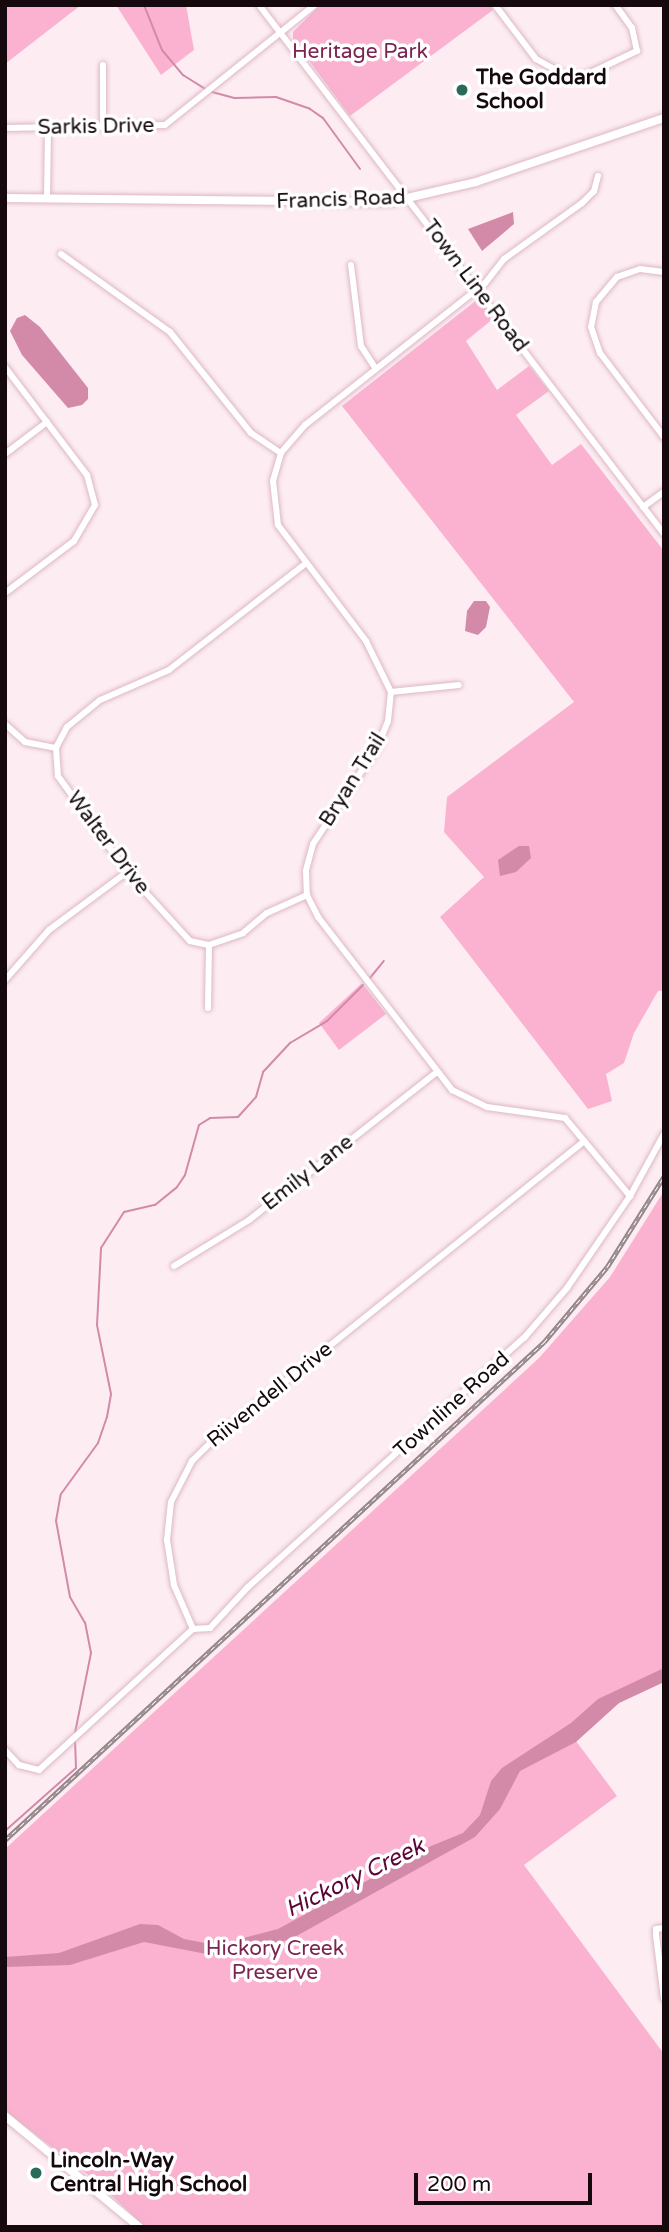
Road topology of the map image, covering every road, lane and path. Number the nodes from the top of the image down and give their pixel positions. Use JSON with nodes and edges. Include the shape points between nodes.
{"nodes":[{"id":1,"x":259,"y":5,"type":"edge"},
{"id":2,"x":315,"y":5,"type":"edge"},
{"id":3,"x":495,"y":5,"type":"edge"},
{"id":4,"x":615,"y":5,"type":"edge"},
{"id":5,"x":282,"y":35,"type":"junction"},
{"id":6,"x":103,"y":65,"type":"dead end"},
{"id":7,"x":664,"y":118,"type":"edge"},
{"id":8,"x":5,"y":128,"type":"edge"},
{"id":9,"x":47,"y":128,"type":"junction"},
{"id":10,"x":103,"y":128,"type":"junction"},
{"id":11,"x":598,"y":176,"type":"dead end"},
{"id":12,"x":5,"y":198,"type":"edge"},
{"id":13,"x":47,"y":199,"type":"junction"},
{"id":14,"x":409,"y":199,"type":"junction"},
{"id":15,"x":61,"y":254,"type":"dead end"},
{"id":16,"x":351,"y":265,"type":"dead end"},
{"id":17,"x":664,"y":272,"type":"edge"},
{"id":18,"x":477,"y":286,"type":"junction"},
{"id":19,"x":5,"y":367,"type":"edge"},
{"id":20,"x":376,"y":369,"type":"junction"},
{"id":21,"x":47,"y":422,"type":"junction"},
{"id":22,"x":664,"y":437,"type":"edge"},
{"id":23,"x":281,"y":453,"type":"junction"},
{"id":24,"x":5,"y":454,"type":"edge"},
{"id":25,"x":664,"y":492,"type":"edge"},
{"id":26,"x":643,"y":507,"type":"junction"},
{"id":27,"x":664,"y":534,"type":"edge"},
{"id":28,"x":305,"y":564,"type":"junction"},
{"id":29,"x":5,"y":593,"type":"edge"},
{"id":30,"x":459,"y":685,"type":"dead end"},
{"id":31,"x":391,"y":692,"type":"junction"},
{"id":32,"x":5,"y":724,"type":"edge"},
{"id":33,"x":56,"y":748,"type":"junction"},
{"id":34,"x":127,"y":872,"type":"junction"},
{"id":35,"x":307,"y":895,"type":"junction"},
{"id":36,"x":209,"y":945,"type":"junction"},
{"id":37,"x":5,"y":980,"type":"edge"},
{"id":38,"x":208,"y":1008,"type":"dead end"},
{"id":39,"x":436,"y":1073,"type":"junction"},
{"id":40,"x":664,"y":1134,"type":"edge"},
{"id":41,"x":585,"y":1141,"type":"junction"},
{"id":42,"x":629,"y":1196,"type":"junction"},
{"id":43,"x":174,"y":1266,"type":"dead end"},
{"id":44,"x":193,"y":1629,"type":"junction"},
{"id":45,"x":5,"y":1750,"type":"edge"},
{"id":46,"x":664,"y":1928,"type":"edge"},
{"id":47,"x":663,"y":1982,"type":"edge"},
{"id":48,"x":664,"y":1998,"type":"edge"},
{"id":49,"x":5,"y":2116,"type":"edge"},
{"id":50,"x":138,"y":2227,"type":"edge"}],
"edges":[{"from":1,"to":5,"type":"street","name":"Town Line Road"},
{"from":2,"to":5,"type":"street","name":"Sarkis Drive"},
{"from":3,"to":4,"type":"street","via":[[536,59],[567,76],[584,76],[637,51],[632,28]]},
{"from":5,"to":10,"type":"street","name":"Sarkis Drive","via":[[166,125]]},
{"from":5,"to":14,"type":"street","name":"Town Line Road"},
{"from":6,"to":10,"type":"street"},
{"from":7,"to":14,"type":"street","name":"Francis Road","via":[[476,182]]},
{"from":8,"to":9,"type":"street","name":"Sarkis Drive"},
{"from":9,"to":10,"type":"street","name":"Sarkis Drive"},
{"from":9,"to":13,"type":"street"},
{"from":11,"to":18,"type":"street","via":[[594,191],[582,203],[504,259]]},
{"from":12,"to":13,"type":"street","name":"Francis Road"},
{"from":13,"to":14,"type":"street","name":"Francis Road","via":[[361,204]]},
{"from":14,"to":18,"type":"street","name":"Town Line Road"},
{"from":15,"to":23,"type":"street","via":[[170,332],[244,426]]},
{"from":16,"to":20,"type":"street","via":[[361,346]]},
{"from":17,"to":22,"type":"street","via":[[640,269],[617,277],[596,302],[592,327],[600,353]]},
{"from":18,"to":20,"type":"street"},
{"from":18,"to":26,"type":"street","name":"Town Line Road"},
{"from":19,"to":21,"type":"street"},
{"from":20,"to":23,"type":"street","via":[[305,425]]},
{"from":21,"to":24,"type":"street"},
{"from":21,"to":29,"type":"street","via":[[87,475],[95,505],[74,541]]},
{"from":23,"to":28,"type":"street","via":[[273,481],[278,525]]},
{"from":25,"to":26,"type":"street"},
{"from":26,"to":27,"type":"street","name":"Town Line Road"},
{"from":28,"to":31,"type":"street","via":[[366,641]]},
{"from":28,"to":33,"type":"street","via":[[169,670],[100,700],[67,727]]},
{"from":30,"to":31,"type":"street"},
{"from":31,"to":35,"type":"street","name":"Bryan Trail","via":[[388,721],[377,748],[313,844],[306,871]]},
{"from":32,"to":33,"type":"street","via":[[25,742]]},
{"from":33,"to":34,"type":"street","name":"Walter Drive","via":[[58,776]]},
{"from":34,"to":36,"type":"street","name":"Walter Drive","via":[[171,925],[190,941]]},
{"from":34,"to":37,"type":"street","via":[[49,930]]},
{"from":35,"to":36,"type":"street","via":[[267,913],[243,933]]},
{"from":35,"to":39,"type":"street","via":[[318,917]]},
{"from":36,"to":38,"type":"street"},
{"from":39,"to":41,"type":"street","via":[[469,1101],[565,1118]]},
{"from":39,"to":43,"type":"street","name":"Emily Lane","via":[[249,1220]]},
{"from":40,"to":42,"type":"street","name":"Townline Road"},
{"from":41,"to":42,"type":"street"},
{"from":41,"to":44,"type":"street","name":"Riivendell Drive","via":[[192,1461],[171,1502],[167,1540],[174,1585]]},
{"from":42,"to":44,"type":"street","name":"Townline Road","via":[[567,1288],[524,1338],[248,1587],[210,1628]]},
{"from":44,"to":45,"type":"street","via":[[39,1770],[19,1765]]},
{"from":46,"to":47,"type":"street","via":[[656,1929]]},
{"from":47,"to":48,"type":"street"},
{"from":49,"to":50,"type":"street"}]}
